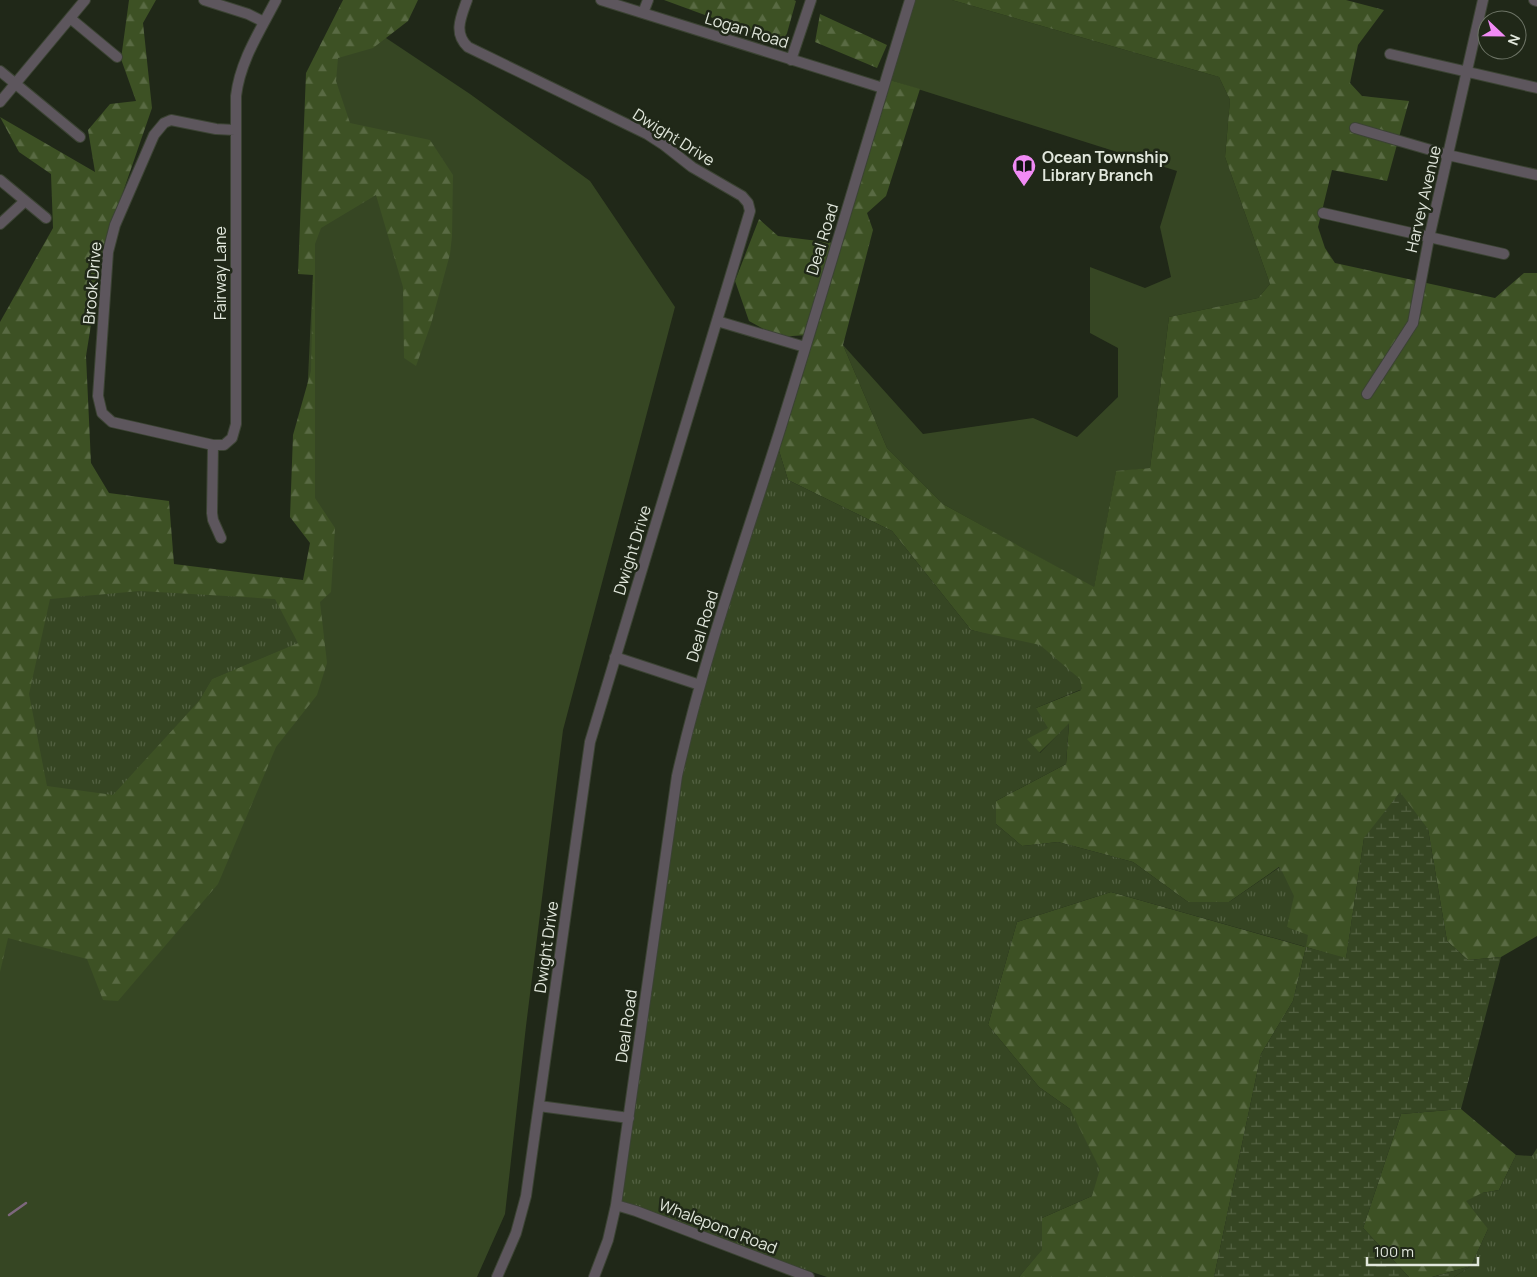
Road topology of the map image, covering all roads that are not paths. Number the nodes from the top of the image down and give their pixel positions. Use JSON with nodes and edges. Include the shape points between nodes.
{"nodes":[{"id":1,"x":85,"y":0,"type":"edge"},
{"id":2,"x":204,"y":0,"type":"edge"},
{"id":3,"x":276,"y":0,"type":"edge"},
{"id":4,"x":467,"y":0,"type":"edge"},
{"id":5,"x":601,"y":0,"type":"edge"},
{"id":6,"x":648,"y":0,"type":"edge"},
{"id":7,"x":811,"y":0,"type":"edge"},
{"id":8,"x":910,"y":0,"type":"edge"},
{"id":9,"x":1483,"y":0,"type":"edge"},
{"id":10,"x":643,"y":13,"type":"junction"},
{"id":11,"x":70,"y":18,"type":"junction"},
{"id":12,"x":264,"y":22,"type":"junction"},
{"id":13,"x":1390,"y":54,"type":"dead end"},
{"id":14,"x":117,"y":56,"type":"dead end"},
{"id":15,"x":791,"y":60,"type":"junction"},
{"id":16,"x":0,"y":71,"type":"edge"},
{"id":17,"x":1467,"y":72,"type":"junction"},
{"id":18,"x":16,"y":84,"type":"junction"},
{"id":19,"x":883,"y":88,"type":"junction"},
{"id":20,"x":1537,"y":88,"type":"edge"},
{"id":21,"x":0,"y":102,"type":"edge"},
{"id":22,"x":1355,"y":128,"type":"dead end"},
{"id":23,"x":236,"y":130,"type":"junction"},
{"id":24,"x":80,"y":136,"type":"dead end"},
{"id":25,"x":1448,"y":155,"type":"junction"},
{"id":26,"x":1537,"y":175,"type":"edge"},
{"id":27,"x":0,"y":180,"type":"edge"},
{"id":28,"x":25,"y":201,"type":"junction"},
{"id":29,"x":1323,"y":213,"type":"dead end"},
{"id":30,"x":46,"y":218,"type":"dead end"},
{"id":31,"x":0,"y":224,"type":"edge"},
{"id":32,"x":1429,"y":238,"type":"junction"},
{"id":33,"x":1504,"y":254,"type":"dead end"},
{"id":34,"x":717,"y":321,"type":"junction"},
{"id":35,"x":804,"y":348,"type":"junction"},
{"id":36,"x":1367,"y":394,"type":"dead end"},
{"id":37,"x":213,"y":445,"type":"junction"},
{"id":38,"x":221,"y":538,"type":"dead end"},
{"id":39,"x":615,"y":657,"type":"junction"},
{"id":40,"x":700,"y":685,"type":"junction"},
{"id":41,"x":538,"y":1106,"type":"junction"},
{"id":42,"x":629,"y":1118,"type":"junction"},
{"id":43,"x":616,"y":1205,"type":"junction"},
{"id":44,"x":497,"y":1277,"type":"edge"},
{"id":45,"x":594,"y":1277,"type":"edge"},
{"id":46,"x":808,"y":1277,"type":"edge"}],
"edges":[{"from":1,"to":11,"type":"street"},
{"from":2,"to":12,"type":"street"},
{"from":3,"to":12,"type":"street","name":"Fairway Lane"},
{"from":4,"to":34,"type":"street","name":"Dwight Drive","via":[[458,31],[468,47],[647,134],[692,167],[746,199],[748,218]]},
{"from":5,"to":10,"type":"street","name":"Logan Road"},
{"from":6,"to":10,"type":"street"},
{"from":7,"to":15,"type":"street"},
{"from":8,"to":19,"type":"street","name":"Deal Road"},
{"from":9,"to":17,"type":"street","name":"Harvey Avenue"},
{"from":10,"to":15,"type":"street","name":"Logan Road"},
{"from":11,"to":14,"type":"street"},
{"from":11,"to":18,"type":"street"},
{"from":12,"to":23,"type":"street","name":"Fairway Lane","via":[[239,77]]},
{"from":13,"to":17,"type":"street"},
{"from":15,"to":19,"type":"street","name":"Logan Road"},
{"from":16,"to":18,"type":"street"},
{"from":17,"to":20,"type":"street"},
{"from":17,"to":25,"type":"street","name":"Harvey Avenue"},
{"from":18,"to":21,"type":"street"},
{"from":18,"to":24,"type":"street"},
{"from":19,"to":35,"type":"street","name":"Deal Road"},
{"from":22,"to":25,"type":"street"},
{"from":23,"to":37,"type":"street","name":"Fairway Lane","via":[[236,424],[228,443]]},
{"from":23,"to":37,"type":"street","name":"Brook Drive","via":[[176,120],[164,122],[154,135],[115,225],[108,252],[98,396],[102,413],[112,422]]},
{"from":25,"to":26,"type":"street"},
{"from":25,"to":32,"type":"street","name":"Harvey Avenue"},
{"from":27,"to":28,"type":"street"},
{"from":28,"to":30,"type":"street"},
{"from":28,"to":31,"type":"street"},
{"from":29,"to":32,"type":"street"},
{"from":32,"to":33,"type":"street"},
{"from":32,"to":36,"type":"street","name":"Harvey Avenue","via":[[1413,323]]},
{"from":34,"to":35,"type":"street"},
{"from":34,"to":39,"type":"street","name":"Dwight Drive"},
{"from":35,"to":40,"type":"street","name":"Deal Road"},
{"from":37,"to":38,"type":"street","via":[[212,513]]},
{"from":39,"to":40,"type":"street"},
{"from":39,"to":41,"type":"street","name":"Dwight Drive","via":[[595,722],[587,762]]},
{"from":40,"to":42,"type":"street","name":"Deal Road","via":[[677,776]]},
{"from":41,"to":42,"type":"street"},
{"from":41,"to":44,"type":"street","name":"Dwight Drive","via":[[526,1196],[513,1242]]},
{"from":42,"to":43,"type":"street","name":"Deal Road"},
{"from":43,"to":45,"type":"street","name":"Deal Road","via":[[608,1240]]},
{"from":43,"to":46,"type":"street","name":"Whalepond Road"}]}
